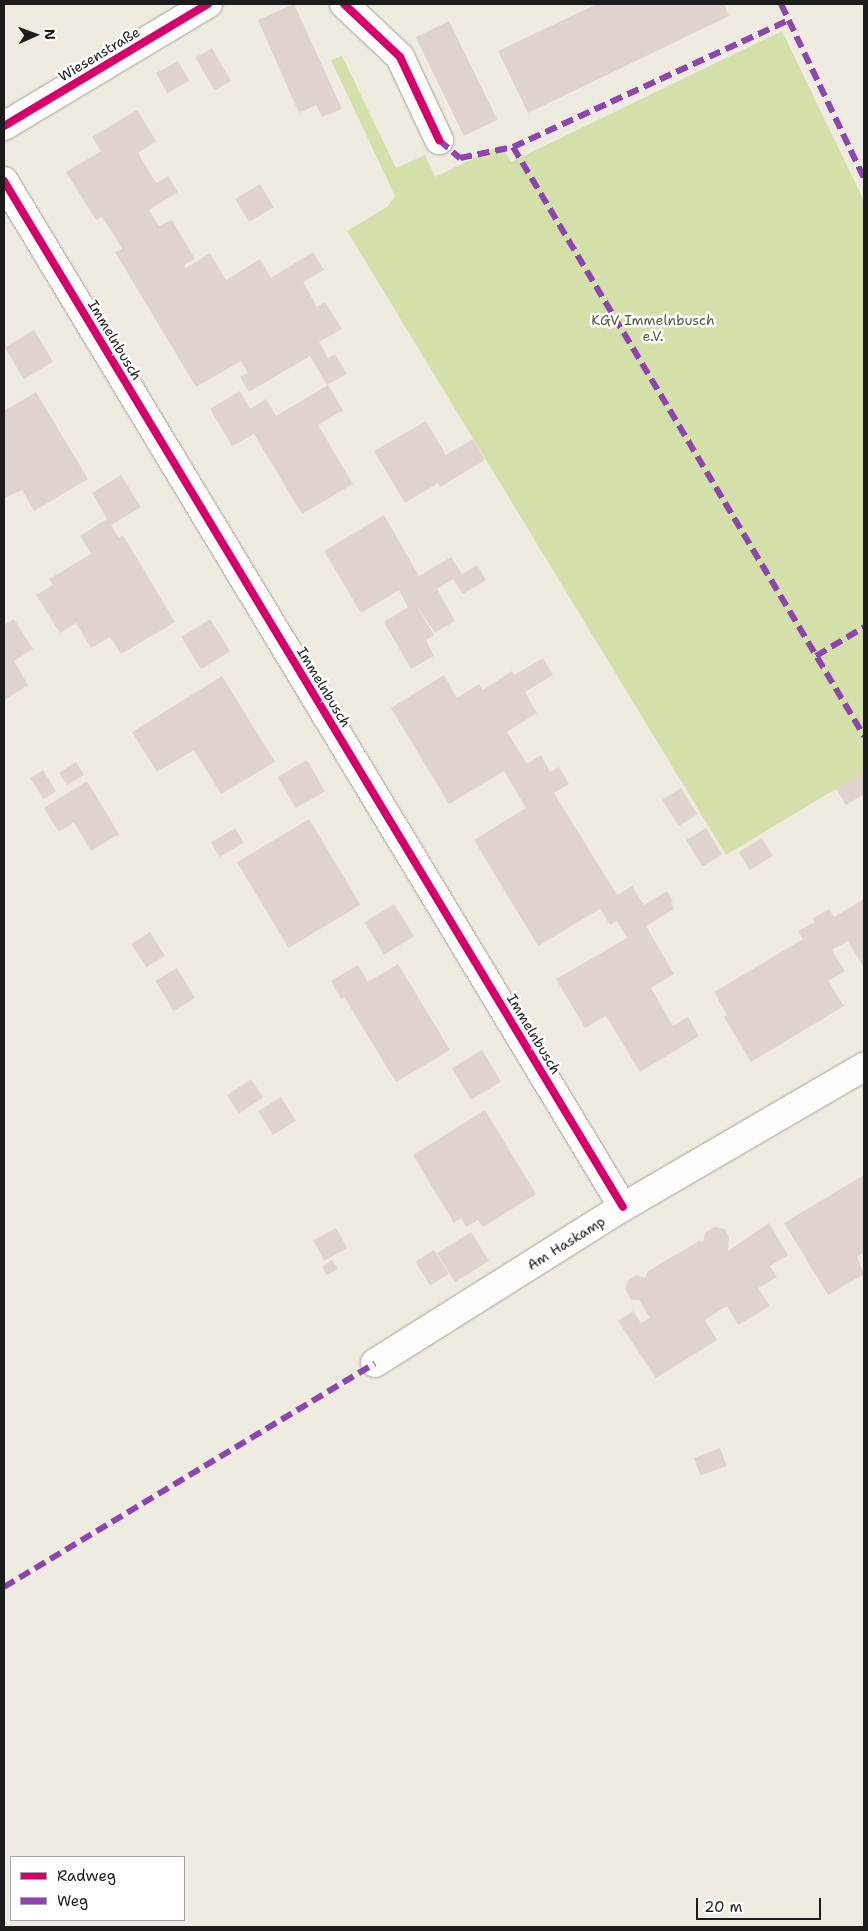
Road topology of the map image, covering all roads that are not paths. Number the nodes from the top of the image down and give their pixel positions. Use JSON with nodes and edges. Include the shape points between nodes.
{"nodes":[{"id":1,"x":208,"y":4,"type":"edge"},
{"id":2,"x":344,"y":4,"type":"edge"},
{"id":3,"x":4,"y":126,"type":"edge"},
{"id":4,"x":439,"y":140,"type":"dead end"},
{"id":5,"x":4,"y":181,"type":"edge"},
{"id":6,"x":864,"y":1067,"type":"edge"},
{"id":7,"x":623,"y":1207,"type":"junction"},
{"id":8,"x":375,"y":1363,"type":"dead end"}],
"edges":[{"from":1,"to":3,"type":"street","name":"Wiesenstraße"},
{"from":2,"to":4,"type":"street","via":[[400,57]]},
{"from":5,"to":7,"type":"street","name":"Immelnbusch"},
{"from":6,"to":7,"type":"street","name":"Am Haskamp"},
{"from":7,"to":8,"type":"street","name":"Am Haskamp"}]}
